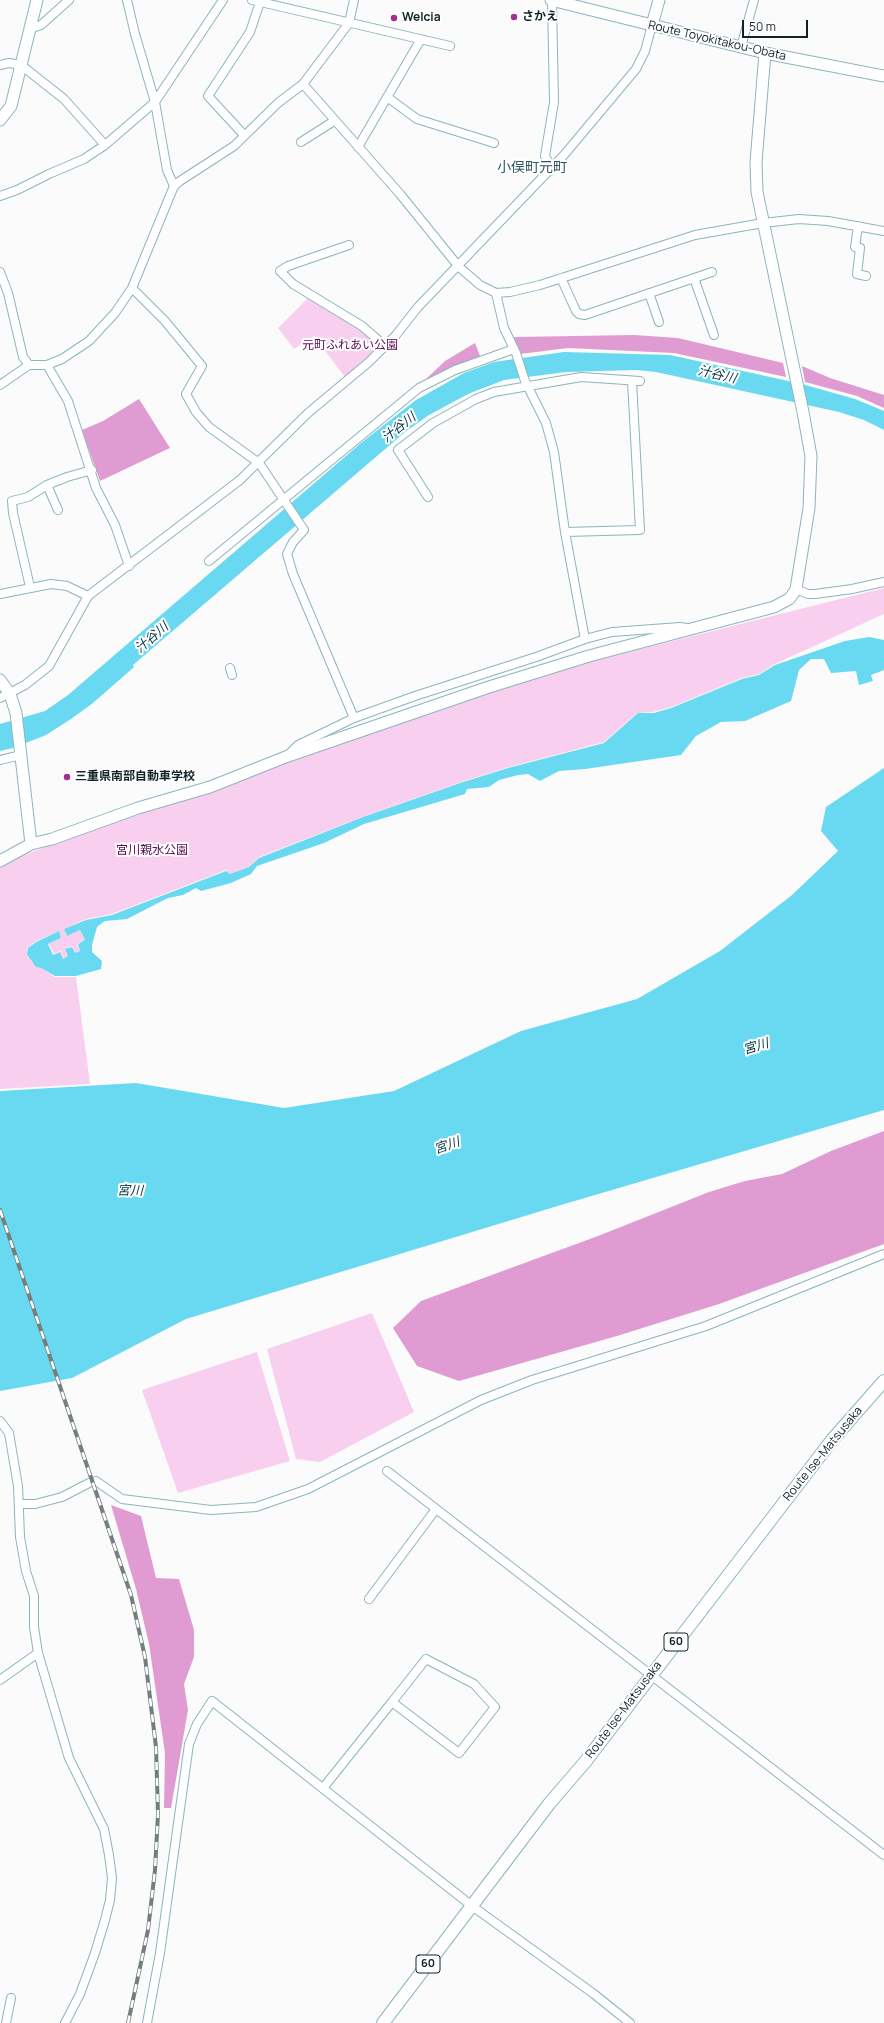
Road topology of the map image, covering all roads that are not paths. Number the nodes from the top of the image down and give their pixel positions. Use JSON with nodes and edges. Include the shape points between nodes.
{"nodes":[{"id":1,"x":37,"y":0,"type":"edge"},
{"id":2,"x":69,"y":0,"type":"edge"},
{"id":3,"x":128,"y":0,"type":"edge"},
{"id":4,"x":223,"y":0,"type":"edge"},
{"id":5,"x":354,"y":0,"type":"edge"},
{"id":6,"x":552,"y":0,"type":"edge"},
{"id":7,"x":659,"y":0,"type":"edge"},
{"id":8,"x":754,"y":0,"type":"edge"},
{"id":9,"x":256,"y":1,"type":"edge"},
{"id":10,"x":349,"y":23,"type":"junction"},
{"id":11,"x":652,"y":25,"type":"junction"},
{"id":12,"x":29,"y":29,"type":"junction"},
{"id":13,"x":421,"y":39,"type":"junction"},
{"id":14,"x":450,"y":46,"type":"dead end"},
{"id":15,"x":741,"y":47,"type":"junction"},
{"id":16,"x":765,"y":53,"type":"junction"},
{"id":17,"x":0,"y":65,"type":"edge"},
{"id":18,"x":21,"y":65,"type":"junction"},
{"id":19,"x":884,"y":76,"type":"edge"},
{"id":20,"x":303,"y":84,"type":"junction"},
{"id":21,"x":387,"y":97,"type":"junction"},
{"id":22,"x":155,"y":102,"type":"junction"},
{"id":23,"x":0,"y":120,"type":"edge"},
{"id":24,"x":334,"y":121,"type":"junction"},
{"id":25,"x":244,"y":135,"type":"junction"},
{"id":26,"x":301,"y":142,"type":"dead end"},
{"id":27,"x":494,"y":142,"type":"dead end"},
{"id":28,"x":105,"y":145,"type":"junction"},
{"id":29,"x":358,"y":147,"type":"junction"},
{"id":30,"x":552,"y":167,"type":"junction"},
{"id":31,"x":174,"y":186,"type":"junction"},
{"id":32,"x":0,"y":196,"type":"edge"},
{"id":33,"x":762,"y":223,"type":"junction"},
{"id":34,"x":858,"y":226,"type":"junction"},
{"id":35,"x":884,"y":231,"type":"edge"},
{"id":36,"x":349,"y":245,"type":"dead end"},
{"id":37,"x":459,"y":267,"type":"junction"},
{"id":38,"x":0,"y":272,"type":"edge"},
{"id":39,"x":712,"y":272,"type":"dead end"},
{"id":40,"x":866,"y":276,"type":"dead end"},
{"id":41,"x":561,"y":278,"type":"junction"},
{"id":42,"x":694,"y":278,"type":"junction"},
{"id":43,"x":132,"y":288,"type":"junction"},
{"id":44,"x":649,"y":293,"type":"junction"},
{"id":45,"x":496,"y":294,"type":"junction"},
{"id":46,"x":659,"y":322,"type":"dead end"},
{"id":47,"x":714,"y":335,"type":"dead end"},
{"id":48,"x":385,"y":346,"type":"junction"},
{"id":49,"x":515,"y":351,"type":"junction"},
{"id":50,"x":47,"y":365,"type":"junction"},
{"id":51,"x":29,"y":366,"type":"junction"},
{"id":52,"x":526,"y":383,"type":"junction"},
{"id":53,"x":0,"y":385,"type":"edge"},
{"id":54,"x":259,"y":462,"type":"junction"},
{"id":55,"x":92,"y":470,"type":"junction"},
{"id":56,"x":47,"y":485,"type":"junction"},
{"id":57,"x":428,"y":497,"type":"dead end"},
{"id":58,"x":285,"y":500,"type":"junction"},
{"id":59,"x":58,"y":510,"type":"dead end"},
{"id":60,"x":565,"y":532,"type":"junction"},
{"id":61,"x":209,"y":561,"type":"dead end"},
{"id":62,"x":128,"y":566,"type":"junction"},
{"id":63,"x":884,"y":582,"type":"edge"},
{"id":64,"x":30,"y":587,"type":"junction"},
{"id":65,"x":796,"y":589,"type":"junction"},
{"id":66,"x":0,"y":594,"type":"edge"},
{"id":67,"x":88,"y":596,"type":"junction"},
{"id":68,"x":690,"y":629,"type":"junction"},
{"id":69,"x":585,"y":639,"type":"junction"},
{"id":70,"x":0,"y":680,"type":"edge"},
{"id":71,"x":5,"y":696,"type":"edge"},
{"id":72,"x":354,"y":718,"type":"junction"},
{"id":73,"x":21,"y":753,"type":"junction"},
{"id":74,"x":288,"y":756,"type":"junction"},
{"id":75,"x":0,"y":760,"type":"edge"},
{"id":76,"x":31,"y":844,"type":"junction"},
{"id":77,"x":0,"y":861,"type":"edge"},
{"id":78,"x":884,"y":1254,"type":"edge"},
{"id":79,"x":884,"y":1381,"type":"edge"},
{"id":80,"x":0,"y":1421,"type":"edge"},
{"id":81,"x":387,"y":1471,"type":"dead end"},
{"id":82,"x":19,"y":1504,"type":"junction"},
{"id":83,"x":436,"y":1509,"type":"junction"},
{"id":84,"x":369,"y":1598,"type":"dead end"},
{"id":85,"x":38,"y":1653,"type":"junction"},
{"id":86,"x":650,"y":1675,"type":"junction"},
{"id":87,"x":0,"y":1680,"type":"edge"},
{"id":88,"x":392,"y":1702,"type":"junction"},
{"id":89,"x":323,"y":1788,"type":"junction"},
{"id":90,"x":884,"y":1855,"type":"edge"},
{"id":91,"x":472,"y":1906,"type":"junction"},
{"id":92,"x":11,"y":1998,"type":"dead end"},
{"id":93,"x":4,"y":2020,"type":"edge"},
{"id":94,"x":65,"y":2023,"type":"edge"},
{"id":95,"x":147,"y":2023,"type":"edge"},
{"id":96,"x":383,"y":2023,"type":"edge"},
{"id":97,"x":630,"y":2023,"type":"edge"}],
"edges":[{"from":1,"to":12,"type":"street"},
{"from":2,"to":12,"type":"street","via":[[41,25]]},
{"from":3,"to":22,"type":"street"},
{"from":4,"to":22,"type":"street"},
{"from":5,"to":10,"type":"street"},
{"from":6,"to":11,"type":"street","name":"Route Toyokitakou-Obata"},
{"from":6,"to":30,"type":"street","via":[[554,102],[545,156]]},
{"from":7,"to":11,"type":"street"},
{"from":8,"to":15,"type":"street"},
{"from":9,"to":10,"type":"street"},
{"from":9,"to":25,"type":"street","via":[[250,32],[208,96]]},
{"from":10,"to":13,"type":"street"},
{"from":10,"to":20,"type":"street"},
{"from":11,"to":15,"type":"street","name":"Route Toyokitakou-Obata"},
{"from":11,"to":30,"type":"street","via":[[645,51],[636,69]]},
{"from":12,"to":18,"type":"street"},
{"from":13,"to":14,"type":"street"},
{"from":13,"to":21,"type":"street"},
{"from":15,"to":16,"type":"street","name":"Route Toyokitakou-Obata"},
{"from":16,"to":19,"type":"street","name":"Route Toyokitakou-Obata"},
{"from":16,"to":33,"type":"street","via":[[756,162]]},
{"from":17,"to":18,"type":"street"},
{"from":18,"to":23,"type":"street","via":[[11,106]]},
{"from":18,"to":28,"type":"street","via":[[64,99]]},
{"from":20,"to":24,"type":"street"},
{"from":20,"to":25,"type":"street"},
{"from":21,"to":27,"type":"street","via":[[417,119]]},
{"from":21,"to":29,"type":"street"},
{"from":22,"to":28,"type":"street"},
{"from":22,"to":31,"type":"street","via":[[167,170]]},
{"from":24,"to":26,"type":"street"},
{"from":24,"to":29,"type":"street"},
{"from":25,"to":31,"type":"street","via":[[234,146]]},
{"from":28,"to":32,"type":"street","via":[[72,165]]},
{"from":29,"to":37,"type":"street"},
{"from":30,"to":37,"type":"street"},
{"from":31,"to":43,"type":"street"},
{"from":33,"to":34,"type":"street","via":[[799,219]]},
{"from":33,"to":41,"type":"street","via":[[696,235]]},
{"from":33,"to":65,"type":"street","via":[[795,373],[810,456],[811,494]]},
{"from":34,"to":35,"type":"street"},
{"from":34,"to":40,"type":"street","via":[[855,247],[860,248],[857,274]]},
{"from":36,"to":48,"type":"street","via":[[280,271],[293,284],[362,326]]},
{"from":37,"to":45,"type":"street","via":[[480,286]]},
{"from":37,"to":48,"type":"street","via":[[418,307]]},
{"from":38,"to":51,"type":"street","via":[[24,357]]},
{"from":39,"to":42,"type":"street"},
{"from":41,"to":44,"type":"street","via":[[579,314],[585,315]]},
{"from":41,"to":45,"type":"street"},
{"from":42,"to":44,"type":"street"},
{"from":42,"to":47,"type":"street"},
{"from":43,"to":50,"type":"street","via":[[115,313],[84,346]]},
{"from":43,"to":54,"type":"street","via":[[165,321],[202,366],[186,394],[196,412],[209,427]]},
{"from":44,"to":46,"type":"street"},
{"from":45,"to":49,"type":"street","via":[[504,328]]},
{"from":48,"to":54,"type":"street","via":[[308,413]]},
{"from":49,"to":52,"type":"street"},
{"from":49,"to":58,"type":"street","via":[[456,370],[419,388]]},
{"from":50,"to":51,"type":"street"},
{"from":50,"to":55,"type":"street","via":[[68,400]]},
{"from":51,"to":53,"type":"street"},
{"from":52,"to":57,"type":"street","via":[[476,399],[433,423],[398,450]]},
{"from":52,"to":60,"type":"street","via":[[546,423],[554,452]]},
{"from":52,"to":60,"type":"street","via":[[581,378],[636,381],[640,530]]},
{"from":54,"to":58,"type":"street"},
{"from":54,"to":62,"type":"street","via":[[240,480]]},
{"from":55,"to":56,"type":"street"},
{"from":55,"to":62,"type":"street","via":[[96,488],[115,525]]},
{"from":56,"to":59,"type":"street"},
{"from":56,"to":64,"type":"street","via":[[28,497],[12,501]]},
{"from":58,"to":61,"type":"street"},
{"from":58,"to":72,"type":"street","via":[[304,530],[293,542],[288,554],[292,574]]},
{"from":60,"to":69,"type":"street"},
{"from":62,"to":67,"type":"street"},
{"from":63,"to":65,"type":"street","via":[[808,594]]},
{"from":64,"to":66,"type":"street"},
{"from":64,"to":67,"type":"street","via":[[51,584],[68,586]]},
{"from":65,"to":68,"type":"street","via":[[789,599],[774,607]]},
{"from":67,"to":71,"type":"street","via":[[49,666],[40,675]]},
{"from":68,"to":69,"type":"street","via":[[680,627],[618,632]]},
{"from":68,"to":74,"type":"street","via":[[582,658],[489,687]]},
{"from":69,"to":72,"type":"street","via":[[536,658]]},
{"from":70,"to":71,"type":"street"},
{"from":71,"to":73,"type":"street","via":[[16,713]]},
{"from":72,"to":74,"type":"street","via":[[298,745]]},
{"from":73,"to":75,"type":"street"},
{"from":73,"to":76,"type":"street"},
{"from":74,"to":76,"type":"street","via":[[210,786]]},
{"from":76,"to":77,"type":"street"},
{"from":78,"to":82,"type":"street","via":[[706,1326],[532,1380],[488,1397],[308,1489],[256,1507],[211,1510],[122,1499],[93,1482],[62,1498],[35,1504]]},
{"from":79,"to":86,"type":"main road","name":"Route Ise-Matsusaka","number":"60","via":[[832,1440]]},
{"from":80,"to":82,"type":"street","via":[[8,1433]]},
{"from":81,"to":83,"type":"street"},
{"from":82,"to":85,"type":"street","via":[[20,1537],[26,1571],[34,1596],[34,1626]]},
{"from":83,"to":84,"type":"street"},
{"from":83,"to":86,"type":"street"},
{"from":85,"to":87,"type":"street"},
{"from":85,"to":94,"type":"street","via":[[69,1758],[104,1828],[112,1878],[110,1900],[95,1953],[80,1994]]},
{"from":86,"to":90,"type":"street"},
{"from":86,"to":91,"type":"main road","name":"Route Ise-Matsusaka","number":"60"},
{"from":88,"to":88,"type":"street","via":[[426,1659],[474,1684],[495,1707],[459,1753]]},
{"from":88,"to":89,"type":"street"},
{"from":89,"to":91,"type":"street"},
{"from":89,"to":95,"type":"street","via":[[212,1701],[197,1724],[189,1744],[160,1953]]},
{"from":91,"to":96,"type":"main road","name":"Route Ise-Matsusaka","number":"60"},
{"from":91,"to":97,"type":"street"},
{"from":92,"to":93,"type":"street"}]}
